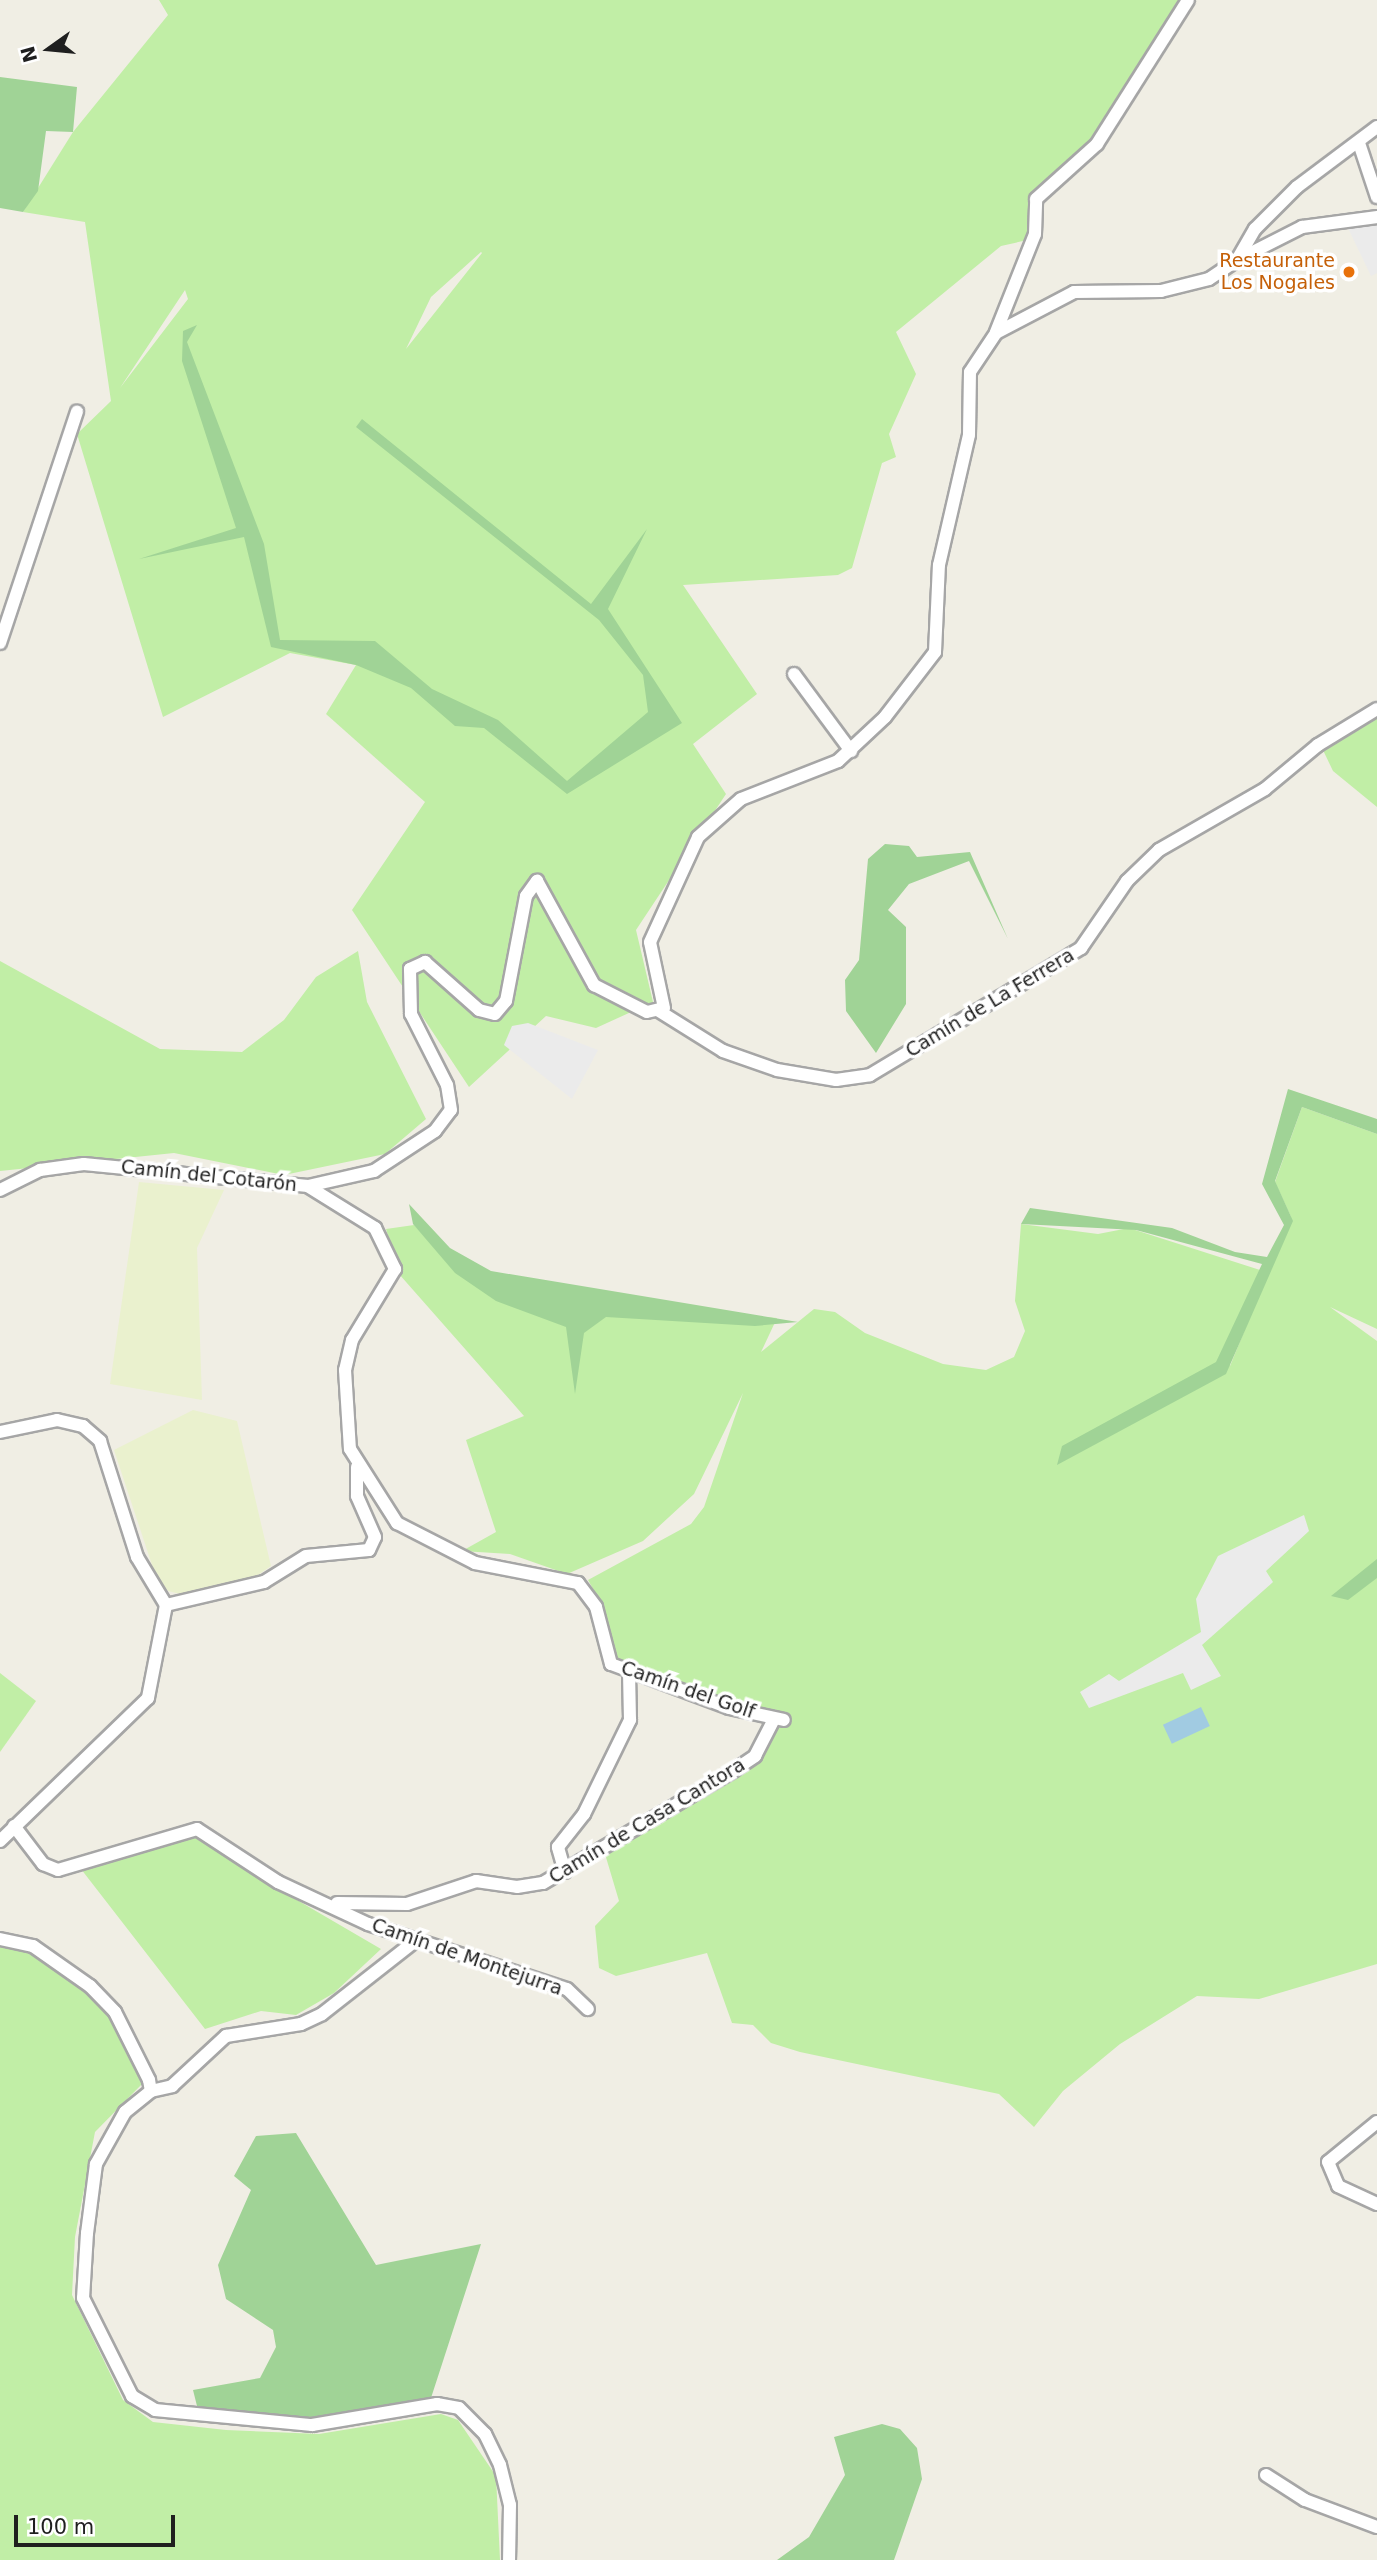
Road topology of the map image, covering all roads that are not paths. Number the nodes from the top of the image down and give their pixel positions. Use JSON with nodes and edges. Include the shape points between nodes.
{"nodes":[{"id":1,"x":1188,"y":0,"type":"edge"},
{"id":2,"x":1377,"y":127,"type":"edge"},
{"id":3,"x":1359,"y":143,"type":"junction"},
{"id":4,"x":1377,"y":197,"type":"edge"},
{"id":5,"x":1377,"y":217,"type":"edge"},
{"id":6,"x":1237,"y":260,"type":"junction"},
{"id":7,"x":996,"y":333,"type":"junction"},
{"id":8,"x":77,"y":411,"type":"dead end"},
{"id":9,"x":0,"y":643,"type":"edge"},
{"id":10,"x":794,"y":674,"type":"dead end"},
{"id":11,"x":1377,"y":709,"type":"edge"},
{"id":12,"x":851,"y":751,"type":"junction"},
{"id":13,"x":659,"y":1012,"type":"junction"},
{"id":14,"x":308,"y":1186,"type":"junction"},
{"id":15,"x":0,"y":1190,"type":"edge"},
{"id":16,"x":0,"y":1432,"type":"edge"},
{"id":17,"x":358,"y":1467,"type":"junction"},
{"id":18,"x":166,"y":1605,"type":"junction"},
{"id":19,"x":629,"y":1674,"type":"junction"},
{"id":20,"x":779,"y":1720,"type":"joint"},
{"id":21,"x":14,"y":1826,"type":"junction"},
{"id":22,"x":0,"y":1841,"type":"edge"},
{"id":23,"x":565,"y":1872,"type":"junction"},
{"id":24,"x":333,"y":1903,"type":"junction"},
{"id":25,"x":0,"y":1939,"type":"edge"},
{"id":26,"x":415,"y":1941,"type":"junction"},
{"id":27,"x":588,"y":2009,"type":"dead end"},
{"id":28,"x":151,"y":2091,"type":"junction"},
{"id":29,"x":1377,"y":2122,"type":"edge"},
{"id":30,"x":1377,"y":2204,"type":"edge"},
{"id":31,"x":1266,"y":2475,"type":"dead end"},
{"id":32,"x":1377,"y":2527,"type":"edge"},
{"id":33,"x":509,"y":2560,"type":"edge"}],
"edges":[{"from":1,"to":7,"type":"street","via":[[1097,144],[1036,199],[1035,234]]},
{"from":2,"to":3,"type":"street"},
{"from":3,"to":4,"type":"street","via":[[1363,171]]},
{"from":3,"to":6,"type":"street","via":[[1297,187],[1255,229]]},
{"from":5,"to":6,"type":"street","via":[[1302,227]]},
{"from":6,"to":7,"type":"street","via":[[1188,287],[1074,292]]},
{"from":7,"to":12,"type":"street","via":[[970,372],[969,435],[939,565],[935,652],[922,676]]},
{"from":8,"to":9,"type":"street"},
{"from":10,"to":12,"type":"street"},
{"from":11,"to":13,"type":"street","name":"Camín de La Ferrera","via":[[1318,745],[1265,789],[1159,850],[1127,881],[1081,948],[870,1075],[836,1080],[777,1070],[723,1051]]},
{"from":12,"to":13,"type":"street","via":[[741,799],[698,837],[650,942],[666,1000]]},
{"from":13,"to":14,"type":"street","name":"Camín del Cotarón","via":[[618,1002],[594,985],[537,881],[526,896],[506,1001],[495,1014],[479,1010],[433,967],[416,963],[410,969],[411,1014],[452,1097],[444,1120],[374,1171]]},
{"from":14,"to":15,"type":"street","name":"Camín del Cotarón","via":[[84,1164],[40,1170]]},
{"from":14,"to":17,"type":"street","name":"Camín del Golf","via":[[375,1228],[395,1269],[346,1355],[348,1435]]},
{"from":16,"to":18,"type":"street","via":[[57,1420],[83,1426],[100,1441],[137,1557]]},
{"from":17,"to":18,"type":"street","via":[[354,1484],[375,1537],[373,1548],[306,1556],[264,1583]]},
{"from":17,"to":19,"type":"street","name":"Camín del Golf","via":[[397,1523],[424,1542],[517,1576],[578,1583],[596,1607],[606,1654]]},
{"from":18,"to":21,"type":"street","via":[[148,1698]]},
{"from":19,"to":20,"type":"street","name":"Camín del Golf"},
{"from":19,"to":23,"type":"street","via":[[630,1720],[584,1814],[558,1847]]},
{"from":20,"to":23,"type":"street","name":"Camín de Casa Cantora","via":[[755,1756]]},
{"from":21,"to":22,"type":"street"},
{"from":21,"to":24,"type":"street","name":"Camín de Montejurra","via":[[43,1864],[58,1870],[197,1829],[278,1882]]},
{"from":23,"to":24,"type":"street","name":"Camín de Casa Cantora","via":[[530,1886],[476,1881],[407,1904]]},
{"from":24,"to":26,"type":"street","name":"Camín de Montejurra"},
{"from":25,"to":28,"type":"street","via":[[33,1946],[61,1962],[115,2012]]},
{"from":26,"to":27,"type":"street","name":"Camín de Montejurra","via":[[567,1989]]},
{"from":26,"to":28,"type":"street","via":[[322,2014],[301,2024],[226,2036],[172,2086]]},
{"from":28,"to":33,"type":"street","via":[[108,2134],[96,2164],[87,2233],[83,2298],[132,2396],[155,2410],[312,2425],[437,2404],[459,2408],[485,2434],[500,2465],[510,2505]]},
{"from":29,"to":30,"type":"street","via":[[1343,2146],[1328,2162],[1328,2173],[1338,2186]]},
{"from":31,"to":32,"type":"street","via":[[1305,2500]]}]}
